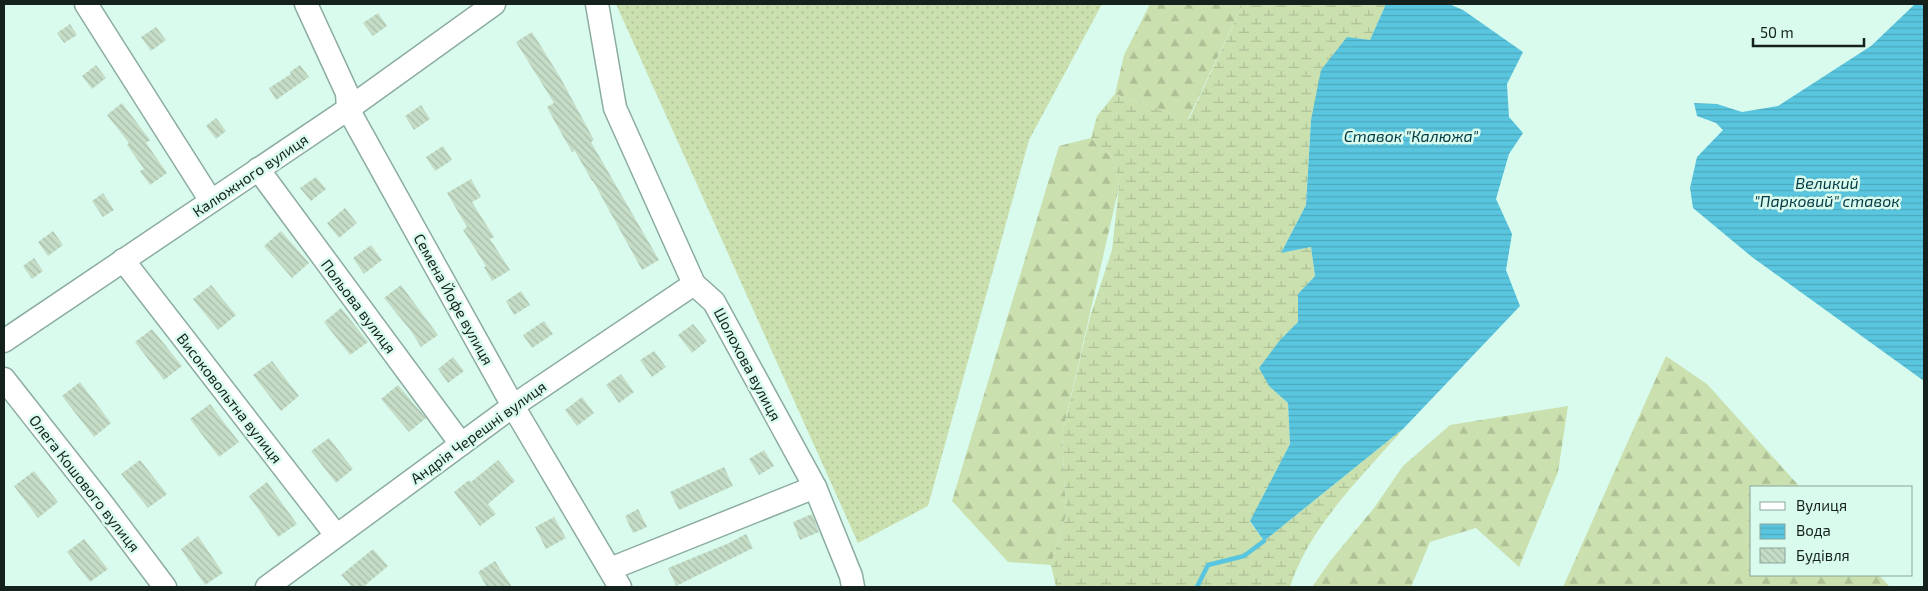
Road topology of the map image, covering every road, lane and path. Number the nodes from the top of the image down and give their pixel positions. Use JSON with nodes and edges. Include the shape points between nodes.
{"nodes":[{"id":1,"x":86,"y":4,"type":"edge"},
{"id":2,"x":306,"y":4,"type":"edge"},
{"id":3,"x":494,"y":4,"type":"edge"},
{"id":4,"x":596,"y":4,"type":"edge"},
{"id":5,"x":348,"y":109,"type":"junction"},
{"id":6,"x":258,"y":169,"type":"junction"},
{"id":7,"x":212,"y":201,"type":"junction"},
{"id":8,"x":123,"y":260,"type":"junction"},
{"id":9,"x":694,"y":284,"type":"junction"},
{"id":10,"x":4,"y":341,"type":"edge"},
{"id":11,"x":4,"y":379,"type":"edge"},
{"id":12,"x":513,"y":406,"type":"junction"},
{"id":13,"x":461,"y":444,"type":"junction"},
{"id":14,"x":815,"y":487,"type":"junction"},
{"id":15,"x":336,"y":535,"type":"junction"},
{"id":16,"x":615,"y":578,"type":"edge"},
{"id":17,"x":165,"y":587,"type":"edge"},
{"id":18,"x":267,"y":587,"type":"edge"},
{"id":19,"x":852,"y":587,"type":"edge"}],
"edges":[{"from":1,"to":7,"type":"street"},
{"from":2,"to":5,"type":"street","name":"Семена Йофе вулиця","via":[[347,93]]},
{"from":3,"to":5,"type":"street","name":"Калюжного вулиця"},
{"from":4,"to":9,"type":"street","name":"Шолохова вулиця","via":[[615,108]]},
{"from":5,"to":6,"type":"street","name":"Калюжного вулиця"},
{"from":5,"to":12,"type":"street","name":"Семена Йофе вулиця"},
{"from":6,"to":7,"type":"street","name":"Калюжного вулиця"},
{"from":6,"to":13,"type":"street","name":"Польова вулиця"},
{"from":7,"to":8,"type":"street","name":"Калюжного вулиця"},
{"from":8,"to":10,"type":"street","name":"Калюжного вулиця"},
{"from":8,"to":15,"type":"street","name":"Високовольтна вулиця"},
{"from":9,"to":12,"type":"street","name":"Андрія Черешні вулиця"},
{"from":9,"to":14,"type":"street","name":"Шолохова вулиця","via":[[714,302]]},
{"from":11,"to":17,"type":"street","name":"Олега Кошового вулиця"},
{"from":12,"to":13,"type":"street","name":"Андрія Черешні вулиця"},
{"from":12,"to":16,"type":"street","name":"Семена Йофе вулиця"},
{"from":13,"to":15,"type":"street","name":"Андрія Черешні вулиця"},
{"from":14,"to":16,"type":"street"},
{"from":14,"to":19,"type":"street","name":"Шолохова вулиця","via":[[851,576]]},
{"from":15,"to":18,"type":"street","name":"Андрія Черешні вулиця"}]}
